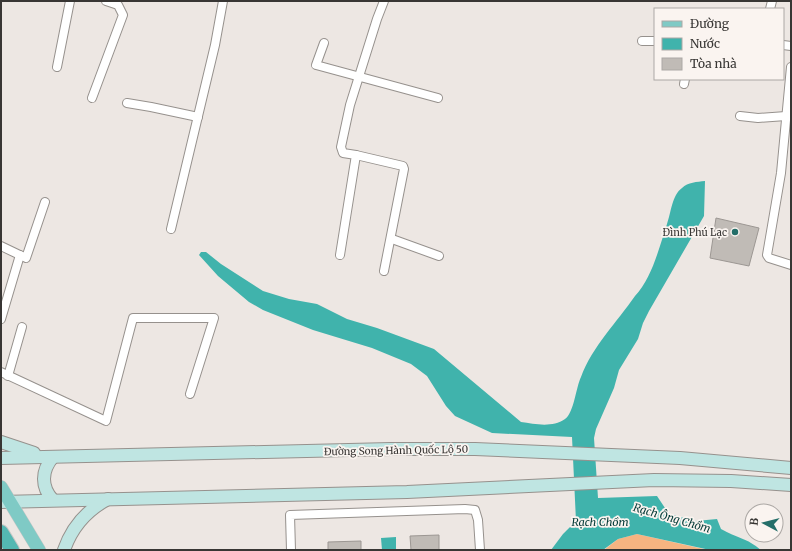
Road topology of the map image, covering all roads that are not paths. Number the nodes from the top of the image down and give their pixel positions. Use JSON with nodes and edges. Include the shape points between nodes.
{"nodes":[{"id":1,"x":70,"y":1,"type":"edge"},
{"id":2,"x":106,"y":1,"type":"edge"},
{"id":3,"x":223,"y":1,"type":"edge"},
{"id":4,"x":381,"y":2,"type":"edge"},
{"id":5,"x":654,"y":40,"type":"edge"},
{"id":6,"x":642,"y":41,"type":"dead end"},
{"id":7,"x":324,"y":43,"type":"dead end"},
{"id":8,"x":57,"y":67,"type":"dead end"},
{"id":9,"x":791,"y":68,"type":"edge"},
{"id":10,"x":360,"y":76,"type":"junction"},
{"id":11,"x":791,"y":76,"type":"edge"},
{"id":12,"x":92,"y":98,"type":"dead end"},
{"id":13,"x":438,"y":98,"type":"dead end"},
{"id":14,"x":127,"y":103,"type":"dead end"},
{"id":15,"x":740,"y":116,"type":"dead end"},
{"id":16,"x":198,"y":118,"type":"junction"},
{"id":17,"x":788,"y":118,"type":"edge"},
{"id":18,"x":356,"y":155,"type":"junction"},
{"id":19,"x":45,"y":202,"type":"dead end"},
{"id":20,"x":171,"y":229,"type":"dead end"},
{"id":21,"x":392,"y":239,"type":"junction"},
{"id":22,"x":1,"y":246,"type":"edge"},
{"id":23,"x":20,"y":255,"type":"junction"},
{"id":24,"x":340,"y":255,"type":"dead end"},
{"id":25,"x":439,"y":256,"type":"dead end"},
{"id":26,"x":791,"y":265,"type":"edge"},
{"id":27,"x":384,"y":271,"type":"dead end"},
{"id":28,"x":1,"y":319,"type":"edge"},
{"id":29,"x":22,"y":327,"type":"dead end"},
{"id":30,"x":4,"y":374,"type":"edge"},
{"id":31,"x":190,"y":394,"type":"dead end"},
{"id":32,"x":1,"y":442,"type":"edge"},
{"id":33,"x":52,"y":457,"type":"junction"},
{"id":34,"x":1,"y":458,"type":"edge"},
{"id":35,"x":791,"y":468,"type":"edge"},
{"id":36,"x":791,"y":485,"type":"edge"},
{"id":37,"x":1,"y":487,"type":"edge"},
{"id":38,"x":108,"y":499,"type":"junction"},
{"id":39,"x":53,"y":500,"type":"junction"},
{"id":40,"x":5,"y":502,"type":"edge"},
{"id":41,"x":1,"y":532,"type":"edge"},
{"id":42,"x":12,"y":550,"type":"edge"},
{"id":43,"x":39,"y":550,"type":"edge"},
{"id":44,"x":64,"y":550,"type":"edge"},
{"id":45,"x":291,"y":550,"type":"edge"},
{"id":46,"x":480,"y":550,"type":"edge"}],
"edges":[{"from":1,"to":8,"type":"street"},
{"from":2,"to":12,"type":"street","via":[[118,5],[123,15]]},
{"from":3,"to":16,"type":"street"},
{"from":4,"to":10,"type":"street"},
{"from":5,"to":6,"type":"street"},
{"from":7,"to":10,"type":"street","via":[[316,65]]},
{"from":9,"to":11,"type":"street"},
{"from":10,"to":13,"type":"street"},
{"from":10,"to":18,"type":"street","via":[[350,105],[341,147],[343,153]]},
{"from":11,"to":17,"type":"street"},
{"from":14,"to":16,"type":"street","via":[[151,106]]},
{"from":15,"to":17,"type":"street"},
{"from":16,"to":20,"type":"street"},
{"from":17,"to":26,"type":"street","via":[[767,255]]},
{"from":18,"to":21,"type":"street","via":[[403,166]]},
{"from":18,"to":24,"type":"street"},
{"from":19,"to":23,"type":"street","via":[[26,258]]},
{"from":21,"to":25,"type":"street"},
{"from":21,"to":27,"type":"street"},
{"from":22,"to":23,"type":"street"},
{"from":23,"to":28,"type":"street"},
{"from":29,"to":30,"type":"street"},
{"from":30,"to":31,"type":"street","via":[[106,421],[133,318],[214,318]]},
{"from":32,"to":33,"type":"main road","via":[[26,452]]},
{"from":33,"to":34,"type":"main road","name":"Đường Song Hành Quốc Lộ 50"},
{"from":33,"to":35,"type":"main road","name":"Đường Song Hành Quốc Lộ 50","via":[[475,449],[713,460]]},
{"from":33,"to":39,"type":"main road","via":[[43,479],[46,491]]},
{"from":36,"to":38,"type":"main road","via":[[706,480],[407,492]]},
{"from":37,"to":40,"type":"main road"},
{"from":38,"to":39,"type":"main road"},
{"from":38,"to":44,"type":"main road","via":[[81,520]]},
{"from":39,"to":40,"type":"main road"},
{"from":40,"to":43,"type":"main road"},
{"from":41,"to":42,"type":"highway"},
{"from":45,"to":46,"type":"street","via":[[290,515],[465,509],[475,510]]}]}
